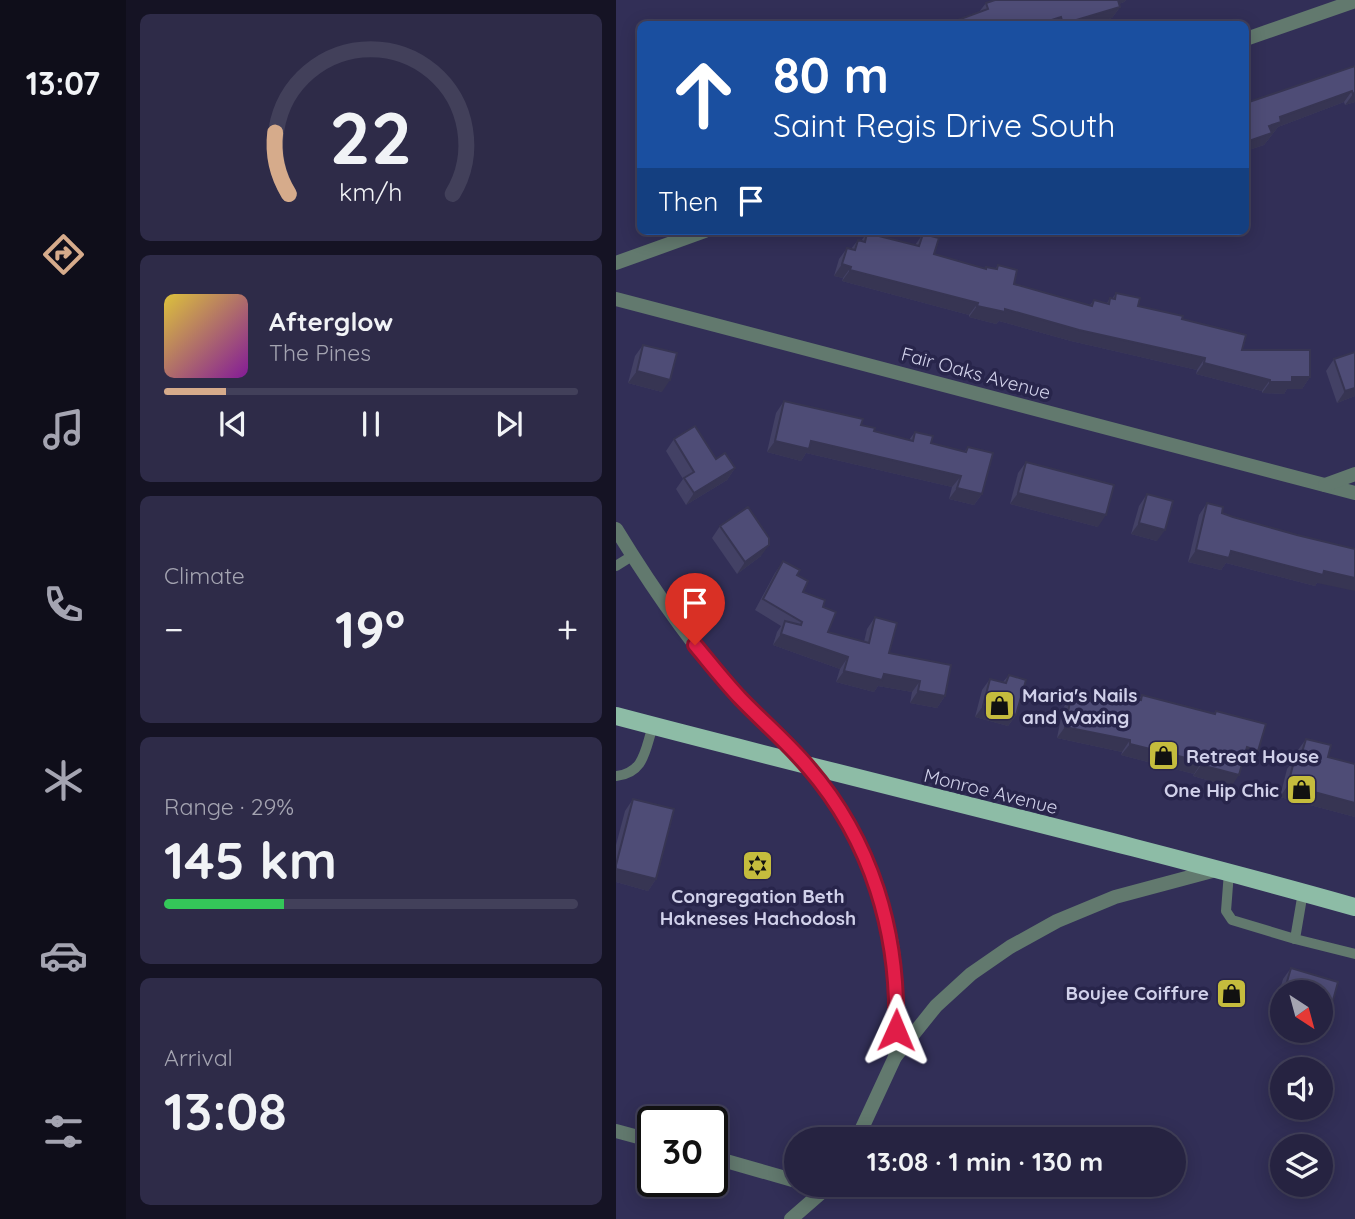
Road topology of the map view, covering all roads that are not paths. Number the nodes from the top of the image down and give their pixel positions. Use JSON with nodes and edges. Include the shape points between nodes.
{"nodes":[{"id":1,"x":1355,"y":1,"type":"edge"},
{"id":2,"x":1249,"y":38,"type":"edge"},
{"id":3,"x":694,"y":235,"type":"edge"},
{"id":4,"x":616,"y":262,"type":"edge"},
{"id":5,"x":616,"y":299,"type":"edge"},
{"id":6,"x":1355,"y":474,"type":"edge"},
{"id":7,"x":1325,"y":485,"type":"junction"},
{"id":8,"x":1355,"y":493,"type":"edge"},
{"id":9,"x":616,"y":529,"type":"edge"},
{"id":10,"x":632,"y":556,"type":"junction"},
{"id":11,"x":616,"y":566,"type":"edge"},
{"id":12,"x":616,"y":716,"type":"edge"},
{"id":13,"x":653,"y":726,"type":"junction"},
{"id":14,"x":809,"y":767,"type":"junction"},
{"id":15,"x":616,"y":776,"type":"edge"},
{"id":16,"x":1225,"y":870,"type":"junction"},
{"id":17,"x":1303,"y":892,"type":"junction"},
{"id":18,"x":1355,"y":907,"type":"edge"},
{"id":19,"x":1295,"y":939,"type":"junction"},
{"id":20,"x":1355,"y":954,"type":"edge"},
{"id":21,"x":895,"y":1057,"type":"junction"},
{"id":22,"x":863,"y":1127,"type":"edge"},
{"id":23,"x":616,"y":1131,"type":"edge"},
{"id":24,"x":637,"y":1137,"type":"edge"},
{"id":25,"x":728,"y":1162,"type":"edge"},
{"id":26,"x":784,"y":1178,"type":"edge"},
{"id":27,"x":816,"y":1197,"type":"edge"},
{"id":28,"x":791,"y":1219,"type":"edge"}],
"edges":[{"from":1,"to":2,"type":"street"},
{"from":3,"to":4,"type":"street"},
{"from":5,"to":7,"type":"street","name":"Fair Oaks Avenue"},
{"from":6,"to":7,"type":"street"},
{"from":7,"to":8,"type":"street","name":"Fair Oaks Avenue"},
{"from":9,"to":10,"type":"street"},
{"from":10,"to":11,"type":"lane"},
{"from":10,"to":14,"type":"street","via":[[695,645]]},
{"from":12,"to":13,"type":"main road","name":"Monroe Avenue"},
{"from":13,"to":14,"type":"main road","name":"Monroe Avenue"},
{"from":13,"to":15,"type":"lane","via":[[641,762],[632,772]]},
{"from":14,"to":16,"type":"main road","name":"Monroe Avenue"},
{"from":14,"to":21,"type":"street","via":[[856,839],[879,894],[894,953]]},
{"from":16,"to":17,"type":"main road","name":"Monroe Avenue"},
{"from":16,"to":19,"type":"lane","via":[[1226,911],[1232,920]]},
{"from":16,"to":21,"type":"street","via":[[1115,897],[1010,947],[936,1006]]},
{"from":17,"to":18,"type":"main road","name":"Monroe Avenue"},
{"from":17,"to":19,"type":"lane"},
{"from":19,"to":20,"type":"lane"},
{"from":21,"to":22,"type":"street"},
{"from":23,"to":24,"type":"street"},
{"from":25,"to":26,"type":"street"},
{"from":27,"to":28,"type":"street"}]}
